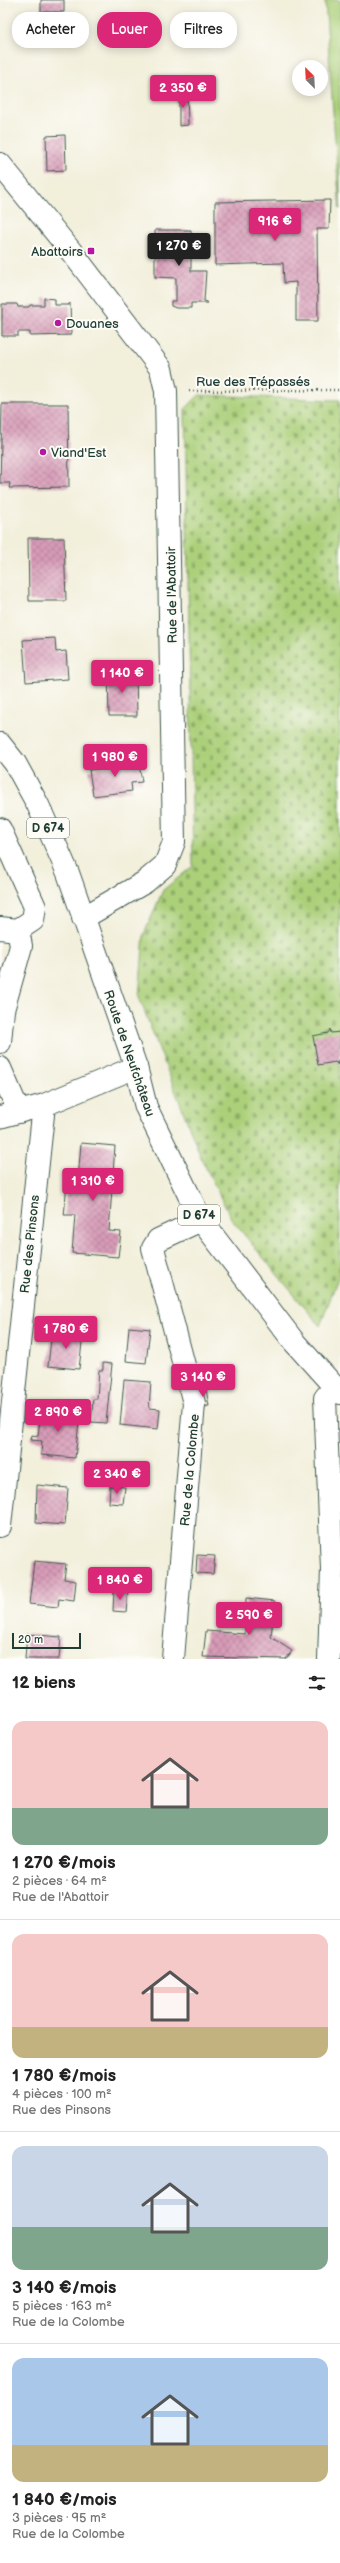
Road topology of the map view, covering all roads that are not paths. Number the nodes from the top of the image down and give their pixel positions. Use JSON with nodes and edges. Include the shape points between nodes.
{"nodes":[{"id":1,"x":0,"y":164,"type":"edge"},
{"id":2,"x":0,"y":744,"type":"edge"},
{"id":3,"x":0,"y":829,"type":"edge"},
{"id":4,"x":83,"y":918,"type":"junction"},
{"id":5,"x":9,"y":929,"type":"edge"},
{"id":6,"x":0,"y":1042,"type":"edge"},
{"id":7,"x":136,"y":1067,"type":"junction"},
{"id":8,"x":0,"y":1068,"type":"edge"},
{"id":9,"x":44,"y":1105,"type":"junction"},
{"id":10,"x":9,"y":1114,"type":"edge"},
{"id":11,"x":201,"y":1220,"type":"junction"},
{"id":12,"x":8,"y":1364,"type":"edge"},
{"id":13,"x":338,"y":1390,"type":"edge"},
{"id":14,"x":0,"y":1526,"type":"edge"},
{"id":15,"x":173,"y":1659,"type":"edge"},
{"id":16,"x":329,"y":1659,"type":"edge"}],
"edges":[{"from":1,"to":4,"type":"street","name":"Rue de l'Abattoir","via":[[161,369],[166,391],[174,842],[165,865],[145,882]]},
{"from":2,"to":4,"type":"street","name":"Route de Neufchâteau","number":"D 674","via":[[38,805],[68,873]]},
{"from":3,"to":5,"type":"street","via":[[35,907],[33,920]]},
{"from":4,"to":7,"type":"street","name":"Route de Neufchâteau","number":"D 674"},
{"from":5,"to":6,"type":"street","via":[[21,946],[3,1010]]},
{"from":7,"to":9,"type":"street"},
{"from":7,"to":11,"type":"street","name":"Route de Neufchâteau","number":"D 674","via":[[146,1107]]},
{"from":8,"to":10,"type":"street"},
{"from":9,"to":10,"type":"street"},
{"from":9,"to":12,"type":"street","name":"Rue des Pinsons"},
{"from":11,"to":13,"type":"street","name":"Route de Neufchâteau","number":"D 674","via":[[295,1343]]},
{"from":11,"to":15,"type":"street","name":"Rue de la Colombe","via":[[158,1240],[153,1248],[194,1403]]},
{"from":12,"to":14,"type":"street","name":"Rue des Pinsons"},
{"from":13,"to":16,"type":"street","via":[[325,1398],[332,1569]]}]}
